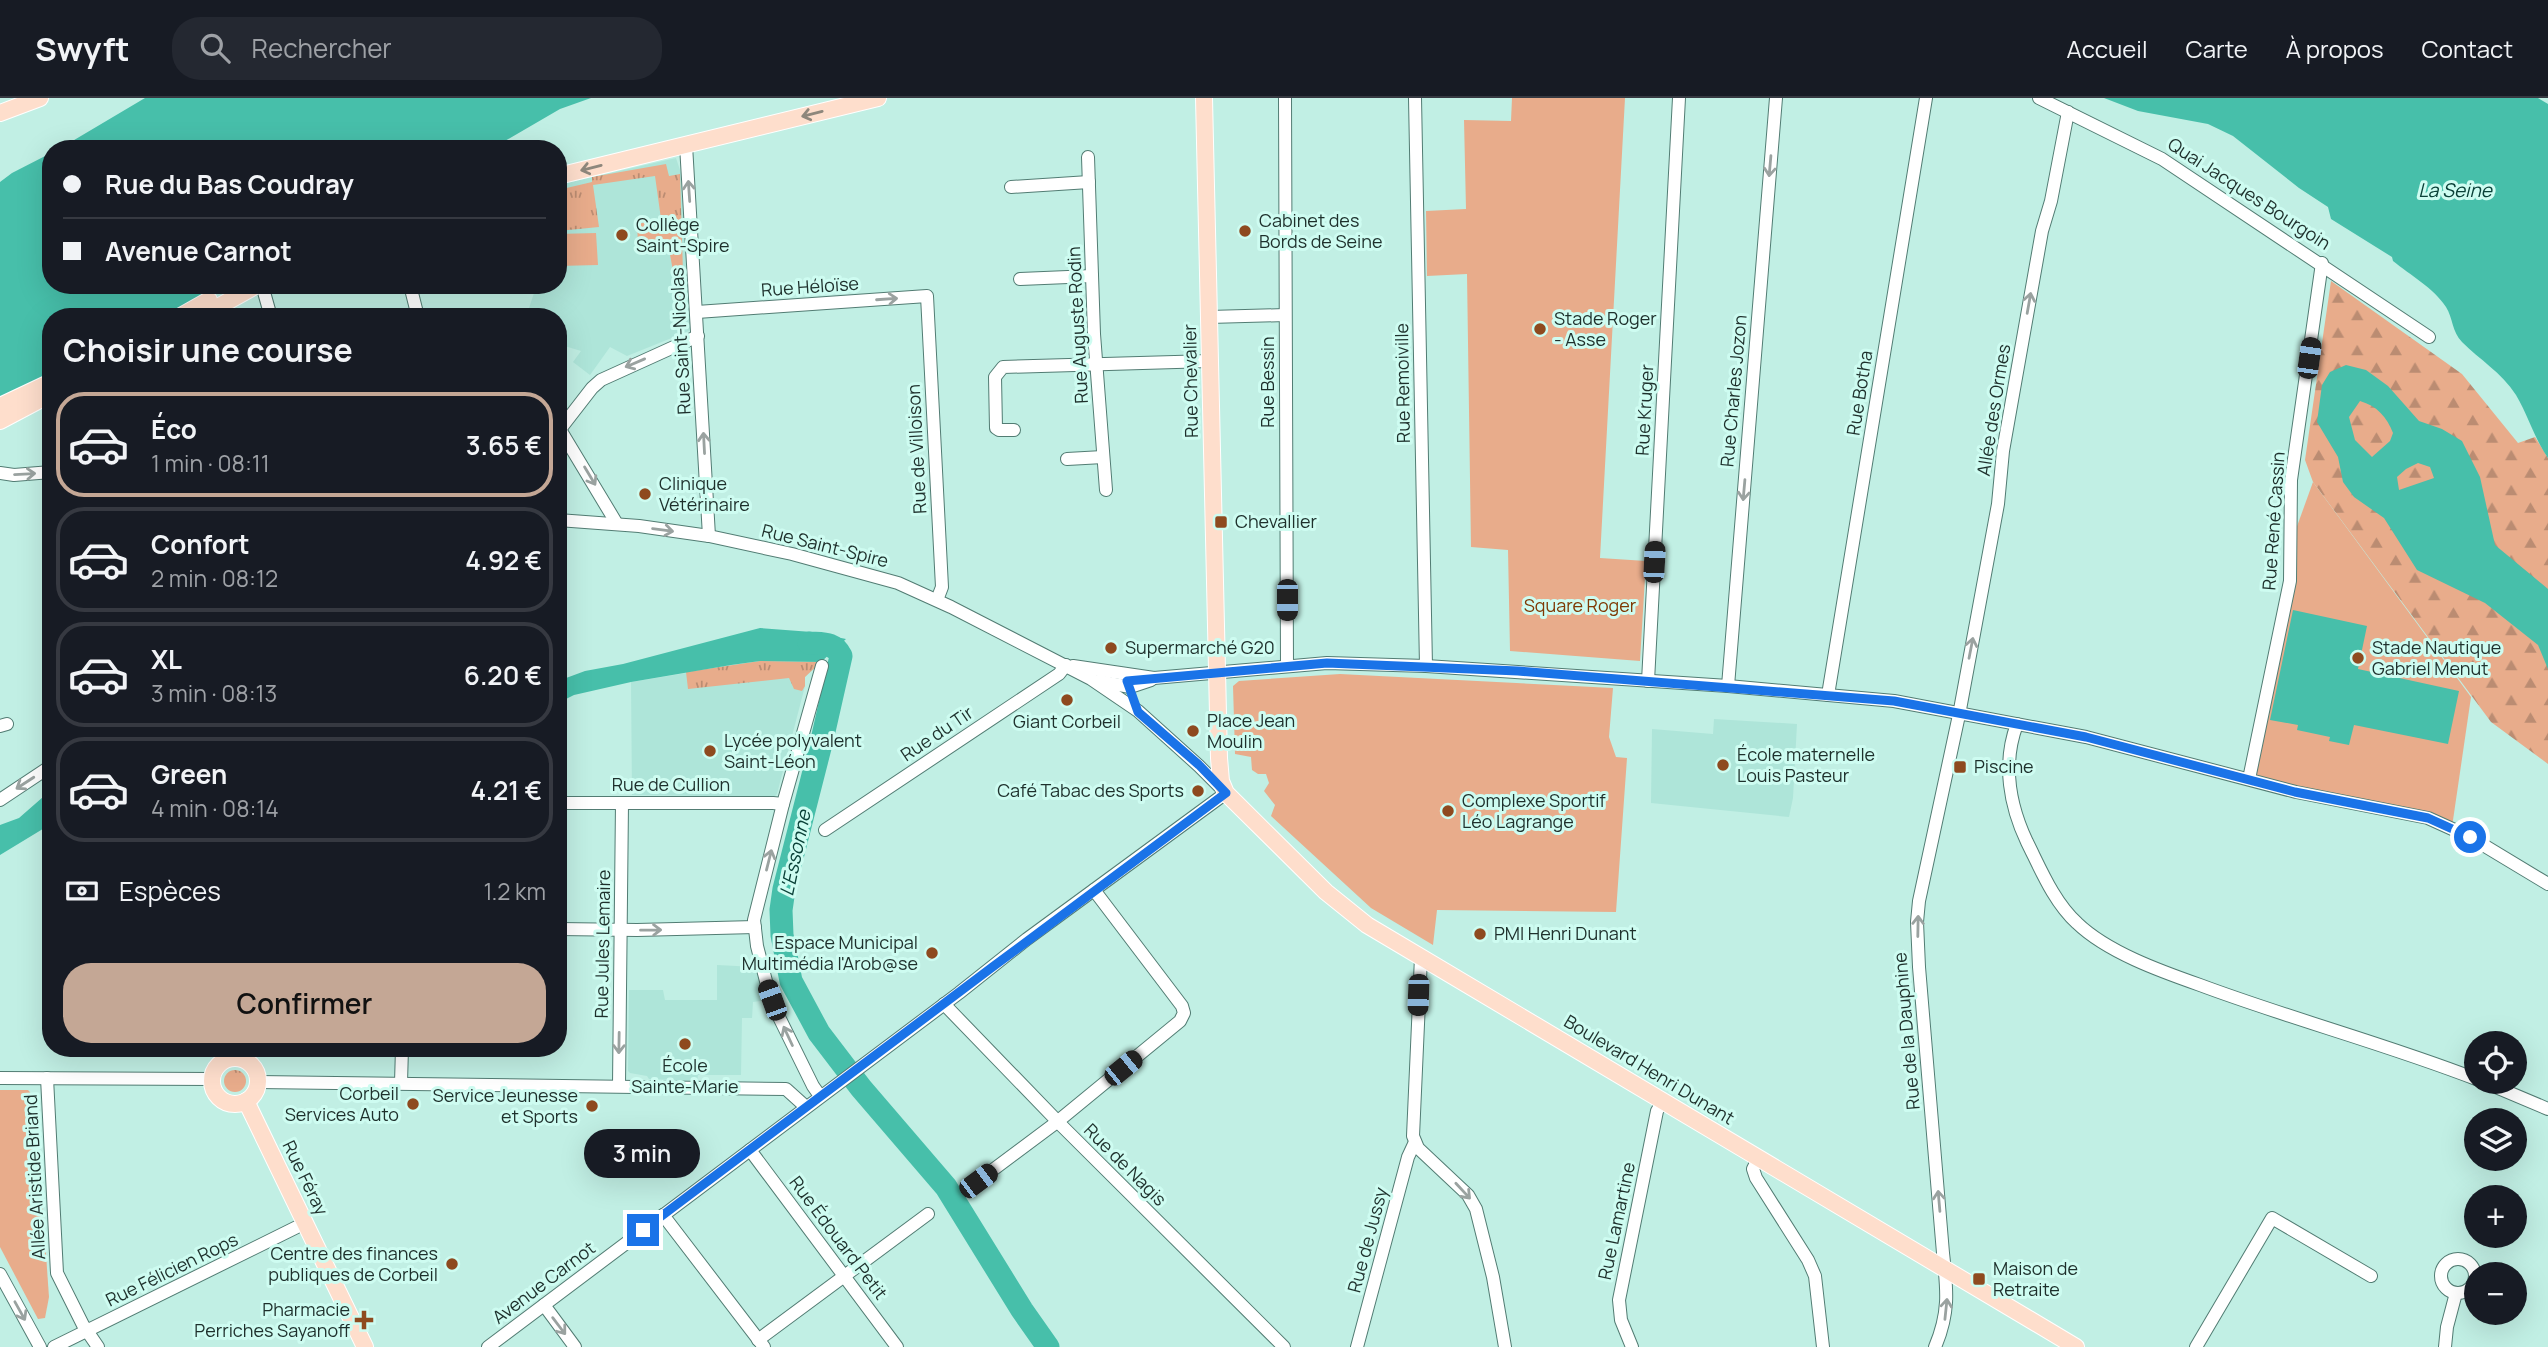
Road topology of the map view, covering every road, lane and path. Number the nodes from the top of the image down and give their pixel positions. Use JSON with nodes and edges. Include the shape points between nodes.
{"nodes":[{"id":1,"x":40,"y":98,"type":"edge"},
{"id":2,"x":878,"y":98,"type":"edge"},
{"id":3,"x":1204,"y":98,"type":"edge"},
{"id":4,"x":1285,"y":98,"type":"edge"},
{"id":5,"x":1415,"y":98,"type":"edge"},
{"id":6,"x":1679,"y":98,"type":"edge"},
{"id":7,"x":1776,"y":98,"type":"edge"},
{"id":8,"x":1926,"y":98,"type":"edge"},
{"id":9,"x":2039,"y":98,"type":"edge"},
{"id":10,"x":2068,"y":112,"type":"junction"},
{"id":11,"x":0,"y":113,"type":"edge"},
{"id":12,"x":686,"y":145,"type":"junction"},
{"id":13,"x":1088,"y":157,"type":"dead end"},
{"id":14,"x":567,"y":174,"type":"edge"},
{"id":15,"x":1089,"y":182,"type":"junction"},
{"id":16,"x":1011,"y":187,"type":"dead end"},
{"id":17,"x":2322,"y":263,"type":"junction"},
{"id":18,"x":1092,"y":276,"type":"junction"},
{"id":19,"x":1020,"y":279,"type":"dead end"},
{"id":20,"x":220,"y":294,"type":"edge"},
{"id":21,"x":243,"y":294,"type":"edge"},
{"id":22,"x":927,"y":296,"type":"joint"},
{"id":23,"x":195,"y":308,"type":"edge"},
{"id":24,"x":217,"y":308,"type":"edge"},
{"id":25,"x":697,"y":312,"type":"junction"},
{"id":26,"x":1285,"y":315,"type":"junction"},
{"id":27,"x":1209,"y":317,"type":"junction"},
{"id":28,"x":698,"y":336,"type":"junction"},
{"id":29,"x":2429,"y":337,"type":"dead end"},
{"id":30,"x":1210,"y":360,"type":"junction"},
{"id":31,"x":1096,"y":364,"type":"junction"},
{"id":32,"x":42,"y":386,"type":"edge"},
{"id":33,"x":42,"y":399,"type":"edge"},
{"id":34,"x":0,"y":406,"type":"edge"},
{"id":35,"x":567,"y":418,"type":"edge"},
{"id":36,"x":0,"y":421,"type":"edge"},
{"id":37,"x":1014,"y":430,"type":"dead end"},
{"id":38,"x":567,"y":439,"type":"edge"},
{"id":39,"x":1103,"y":457,"type":"junction"},
{"id":40,"x":1067,"y":459,"type":"dead end"},
{"id":41,"x":0,"y":472,"type":"edge"},
{"id":42,"x":42,"y":473,"type":"edge"},
{"id":43,"x":1106,"y":490,"type":"dead end"},
{"id":44,"x":567,"y":521,"type":"edge"},
{"id":45,"x":617,"y":524,"type":"junction"},
{"id":46,"x":709,"y":536,"type":"junction"},
{"id":47,"x":937,"y":600,"type":"junction"},
{"id":48,"x":1066,"y":665,"type":"junction"},
{"id":49,"x":821,"y":666,"type":"dead end"},
{"id":50,"x":1287,"y":666,"type":"junction"},
{"id":51,"x":1426,"y":667,"type":"junction"},
{"id":52,"x":1217,"y":668,"type":"junction"},
{"id":53,"x":1154,"y":678,"type":"junction"},
{"id":54,"x":1091,"y":679,"type":"junction"},
{"id":55,"x":1647,"y":681,"type":"junction"},
{"id":56,"x":1130,"y":687,"type":"junction"},
{"id":57,"x":1728,"y":687,"type":"junction"},
{"id":58,"x":1828,"y":695,"type":"junction"},
{"id":59,"x":1138,"y":712,"type":"junction"},
{"id":60,"x":1959,"y":715,"type":"junction"},
{"id":61,"x":2017,"y":724,"type":"junction"},
{"id":62,"x":1199,"y":765,"type":"junction"},
{"id":63,"x":1219,"y":766,"type":"junction"},
{"id":64,"x":42,"y":772,"type":"edge"},
{"id":65,"x":2249,"y":779,"type":"junction"},
{"id":66,"x":1226,"y":793,"type":"junction"},
{"id":67,"x":0,"y":800,"type":"edge"},
{"id":68,"x":567,"y":803,"type":"edge"},
{"id":69,"x":622,"y":803,"type":"junction"},
{"id":70,"x":783,"y":804,"type":"junction"},
{"id":71,"x":825,"y":830,"type":"dead end"},
{"id":72,"x":2548,"y":884,"type":"edge"},
{"id":73,"x":1094,"y":890,"type":"junction"},
{"id":74,"x":754,"y":927,"type":"junction"},
{"id":75,"x":567,"y":929,"type":"edge"},
{"id":76,"x":621,"y":930,"type":"junction"},
{"id":77,"x":1421,"y":957,"type":"junction"},
{"id":78,"x":944,"y":1004,"type":"junction"},
{"id":79,"x":222,"y":1057,"type":"edge"},
{"id":80,"x":233,"y":1057,"type":"edge"},
{"id":81,"x":402,"y":1057,"type":"edge"},
{"id":82,"x":2464,"y":1075,"type":"edge"},
{"id":83,"x":0,"y":1078,"type":"edge"},
{"id":84,"x":47,"y":1078,"type":"junction"},
{"id":85,"x":213,"y":1079,"type":"junction"},
{"id":86,"x":258,"y":1082,"type":"junction"},
{"id":87,"x":401,"y":1083,"type":"junction"},
{"id":88,"x":619,"y":1085,"type":"junction"},
{"id":89,"x":786,"y":1089,"type":"junction"},
{"id":90,"x":817,"y":1091,"type":"junction"},
{"id":91,"x":2512,"y":1094,"type":"edge"},
{"id":92,"x":246,"y":1101,"type":"junction"},
{"id":93,"x":1663,"y":1101,"type":"junction"},
{"id":94,"x":806,"y":1107,"type":"junction"},
{"id":95,"x":2548,"y":1109,"type":"edge"},
{"id":96,"x":1057,"y":1122,"type":"junction"},
{"id":97,"x":1415,"y":1142,"type":"junction"},
{"id":98,"x":750,"y":1150,"type":"junction"},
{"id":99,"x":1758,"y":1159,"type":"junction"},
{"id":100,"x":978,"y":1181,"type":"dead end"},
{"id":101,"x":928,"y":1213,"type":"dead end"},
{"id":102,"x":663,"y":1215,"type":"junction"},
{"id":103,"x":305,"y":1223,"type":"junction"},
{"id":104,"x":1945,"y":1269,"type":"junction"},
{"id":105,"x":0,"y":1274,"type":"edge"},
{"id":106,"x":2371,"y":1276,"type":"dead end"},
{"id":107,"x":845,"y":1277,"type":"junction"},
{"id":108,"x":2456,"y":1293,"type":"dead end"},
{"id":109,"x":544,"y":1305,"type":"junction"},
{"id":110,"x":88,"y":1331,"type":"junction"},
{"id":111,"x":761,"y":1344,"type":"edge"},
{"id":112,"x":40,"y":1347,"type":"edge"},
{"id":113,"x":54,"y":1347,"type":"edge"},
{"id":114,"x":98,"y":1347,"type":"edge"},
{"id":115,"x":365,"y":1347,"type":"edge"},
{"id":116,"x":488,"y":1347,"type":"edge"},
{"id":117,"x":575,"y":1347,"type":"edge"},
{"id":118,"x":897,"y":1347,"type":"edge"},
{"id":119,"x":1284,"y":1347,"type":"edge"},
{"id":120,"x":1357,"y":1347,"type":"edge"},
{"id":121,"x":1505,"y":1347,"type":"edge"},
{"id":122,"x":1632,"y":1347,"type":"edge"},
{"id":123,"x":1823,"y":1347,"type":"edge"},
{"id":124,"x":1935,"y":1347,"type":"edge"},
{"id":125,"x":2077,"y":1347,"type":"edge"},
{"id":126,"x":2196,"y":1347,"type":"edge"},
{"id":127,"x":2445,"y":1347,"type":"edge"}],
"edges":[{"from":1,"to":11,"type":"main road"},
{"from":2,"to":12,"type":"main road","one_way":true},
{"from":3,"to":27,"type":"main road","name":"Rue Chevalier"},
{"from":4,"to":26,"type":"street","name":"Rue Bessin"},
{"from":5,"to":51,"type":"street","name":"Rue Remoiville"},
{"from":6,"to":55,"type":"street","name":"Rue Kruger"},
{"from":7,"to":57,"type":"street","name":"Rue Charles Jozon","one_way":true},
{"from":8,"to":58,"type":"street","name":"Rue Botha"},
{"from":9,"to":10,"type":"street","name":"Quai Jacques Bourgoin"},
{"from":10,"to":17,"type":"street","name":"Quai Jacques Bourgoin","via":[[2162,159]]},
{"from":60,"to":10,"type":"street","name":"Allée des Ormes","one_way":true,"via":[[2042,231]]},
{"from":12,"to":14,"type":"main road","one_way":true},
{"from":25,"to":12,"type":"street","name":"Rue Saint-Nicolas","one_way":true},
{"from":13,"to":15,"type":"street","name":"Rue Auguste Rodin"},
{"from":15,"to":16,"type":"street"},
{"from":15,"to":18,"type":"street","name":"Rue Auguste Rodin"},
{"from":17,"to":29,"type":"street","name":"Quai Jacques Bourgoin"},
{"from":17,"to":65,"type":"street","name":"Rue René Cassin","via":[[2291,480],[2290,581]]},
{"from":18,"to":19,"type":"street"},
{"from":18,"to":31,"type":"street","name":"Rue Auguste Rodin"},
{"from":20,"to":23,"type":"main road"},
{"from":21,"to":24,"type":"main road"},
{"from":25,"to":22,"type":"street","name":"Rue Héloïse","one_way":true},
{"from":22,"to":47,"type":"street","name":"Rue de Villoison","via":[[942,587]]},
{"from":25,"to":28,"type":"street","name":"Rue Saint-Nicolas"},
{"from":26,"to":27,"type":"street"},
{"from":26,"to":50,"type":"street","name":"Rue Bessin"},
{"from":27,"to":30,"type":"main road","name":"Rue Chevalier"},
{"from":28,"to":35,"type":"street","one_way":true,"via":[[601,380]]},
{"from":46,"to":28,"type":"street","name":"Rue Saint-Nicolas","one_way":true},
{"from":30,"to":31,"type":"street"},
{"from":30,"to":52,"type":"main road","name":"Rue Chevalier"},
{"from":31,"to":37,"type":"street","via":[[1003,368],[995,377],[996,428]]},
{"from":31,"to":39,"type":"street","name":"Rue Auguste Rodin"},
{"from":32,"to":34,"type":"main road"},
{"from":33,"to":36,"type":"main road"},
{"from":38,"to":45,"type":"street","one_way":true},
{"from":39,"to":40,"type":"street"},
{"from":39,"to":43,"type":"street","name":"Rue Auguste Rodin"},
{"from":41,"to":42,"type":"street","one_way":true},
{"from":44,"to":45,"type":"street","name":"Rue Saint-Spire"},
{"from":45,"to":46,"type":"street","name":"Rue Saint-Spire","one_way":true},
{"from":46,"to":47,"type":"street","name":"Rue Saint-Spire","via":[[845,567]]},
{"from":47,"to":48,"type":"street","name":"Rue Saint-Spire"},
{"from":48,"to":53,"type":"street","name":"Rue Saint-Spire"},
{"from":48,"to":54,"type":"street","name":"Rue Saint-Spire"},
{"from":48,"to":71,"type":"street","name":"Rue du Tir"},
{"from":49,"to":70,"type":"street"},
{"from":50,"to":51,"type":"street","name":"Rue Saint-Spire"},
{"from":50,"to":52,"type":"street","name":"Rue Saint-Spire"},
{"from":51,"to":55,"type":"street","name":"Rue Saint-Spire"},
{"from":52,"to":53,"type":"street","name":"Rue Saint-Spire"},
{"from":52,"to":63,"type":"main road","name":"Rue Chevalier"},
{"from":53,"to":56,"type":"street","via":[[1127,681]]},
{"from":54,"to":56,"type":"street"},
{"from":54,"to":59,"type":"street","name":"Rue Saint-Spire"},
{"from":55,"to":57,"type":"street","name":"Rue Saint-Spire"},
{"from":56,"to":59,"type":"street"},
{"from":57,"to":58,"type":"street","name":"Rue Saint-Spire"},
{"from":58,"to":60,"type":"street","name":"Rue Saint-Spire","via":[[1894,701]]},
{"from":59,"to":62,"type":"street","name":"Rue Saint-Spire"},
{"from":60,"to":61,"type":"street","name":"Rue Saint-Spire"},
{"from":104,"to":60,"type":"street","name":"Rue de la Dauphine","one_way":true,"via":[[1917,922]]},
{"from":61,"to":65,"type":"street","name":"Rue Saint-Spire"},
{"from":61,"to":82,"type":"street","via":[[2009,775],[2018,823],[2062,906],[2099,941],[2222,993]]},
{"from":62,"to":63,"type":"street"},
{"from":62,"to":66,"type":"street","name":"Rue Saint-Spire"},
{"from":63,"to":66,"type":"main road","name":"Rue Chevalier"},
{"from":64,"to":67,"type":"street","one_way":true},
{"from":65,"to":72,"type":"street","name":"Rue Saint-Spire","via":[[2442,822]]},
{"from":66,"to":73,"type":"street","name":"Avenue Carnot"},
{"from":66,"to":77,"type":"main road","name":"Boulevard Henri Dunant","via":[[1346,909]]},
{"from":68,"to":69,"type":"street","name":"Rue de Cullion"},
{"from":69,"to":70,"type":"street","name":"Rue de Cullion"},
{"from":69,"to":76,"type":"street","name":"Rue Jules Lemaire"},
{"from":74,"to":70,"type":"street","one_way":true},
{"from":73,"to":78,"type":"street","name":"Avenue Carnot"},
{"from":73,"to":96,"type":"street","via":[[1184,1013]]},
{"from":76,"to":74,"type":"street","one_way":true},
{"from":90,"to":74,"type":"street","one_way":true,"via":[[778,1015]]},
{"from":75,"to":76,"type":"street"},
{"from":76,"to":88,"type":"street","name":"Rue Jules Lemaire","one_way":true},
{"from":77,"to":93,"type":"main road","name":"Boulevard Henri Dunant"},
{"from":77,"to":97,"type":"street"},
{"from":78,"to":90,"type":"street","name":"Avenue Carnot","via":[[833,1086]]},
{"from":78,"to":96,"type":"street","name":"Rue de Nagis"},
{"from":79,"to":85,"type":"main road"},
{"from":80,"to":86,"type":"main road","via":[[251,1065]]},
{"from":81,"to":87,"type":"street"},
{"from":83,"to":84,"type":"street"},
{"from":84,"to":85,"type":"street"},
{"from":84,"to":110,"type":"street","name":"Allée Aristide Briand","via":[[57,1273]]},
{"from":85,"to":92,"type":"main road","via":[[220,1098],[232,1104]]},
{"from":86,"to":87,"type":"street"},
{"from":86,"to":92,"type":"main road"},
{"from":87,"to":88,"type":"street"},
{"from":88,"to":89,"type":"street"},
{"from":89,"to":90,"type":"street"},
{"from":89,"to":94,"type":"street"},
{"from":90,"to":94,"type":"street","name":"Avenue Carnot"},
{"from":91,"to":95,"type":"street"},
{"from":92,"to":103,"type":"main road","name":"Rue Féray"},
{"from":93,"to":99,"type":"main road","name":"Boulevard Henri Dunant"},
{"from":93,"to":122,"type":"street","name":"Rue Lamartine","via":[[1657,1111],[1619,1300]]},
{"from":94,"to":98,"type":"street","name":"Avenue Carnot"},
{"from":96,"to":100,"type":"street"},
{"from":96,"to":119,"type":"street","name":"Rue de Nagis"},
{"from":97,"to":120,"type":"street","name":"Rue de Jussy"},
{"from":97,"to":121,"type":"street","one_way":true,"via":[[1468,1195],[1476,1209]]},
{"from":98,"to":102,"type":"street","name":"Avenue Carnot"},
{"from":98,"to":107,"type":"street","name":"Rue Édouard Petit"},
{"from":99,"to":104,"type":"main road","name":"Boulevard Henri Dunant"},
{"from":99,"to":123,"type":"street","via":[[1753,1169],[1756,1178],[1815,1276]]},
{"from":101,"to":107,"type":"street"},
{"from":102,"to":109,"type":"street","name":"Avenue Carnot"},
{"from":102,"to":111,"type":"street"},
{"from":103,"to":110,"type":"street","name":"Rue Félicien Rops"},
{"from":103,"to":115,"type":"main road","name":"Rue Féray"},
{"from":124,"to":104,"type":"street","name":"Rue de la Dauphine","one_way":true,"via":[[1947,1308]]},
{"from":104,"to":125,"type":"main road","name":"Boulevard Henri Dunant"},
{"from":105,"to":112,"type":"street","one_way":true},
{"from":106,"to":126,"type":"street","via":[[2272,1218]]},
{"from":107,"to":111,"type":"street"},
{"from":107,"to":118,"type":"street","name":"Rue Édouard Petit"},
{"from":108,"to":127,"type":"street"},
{"from":109,"to":116,"type":"street","name":"Avenue Carnot"},
{"from":109,"to":117,"type":"street","one_way":true},
{"from":110,"to":113,"type":"street","name":"Rue Félicien Rops"},
{"from":110,"to":114,"type":"street","name":"Allée Aristide Briand"}]}
